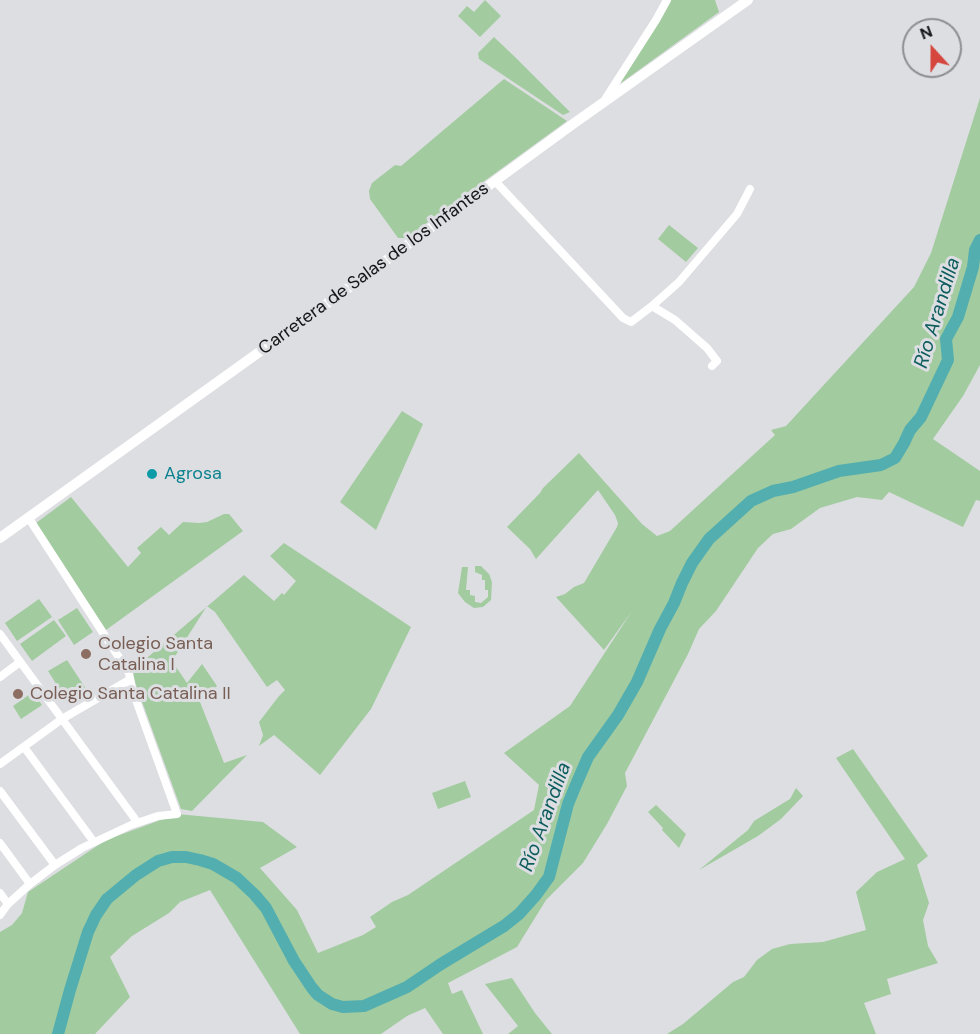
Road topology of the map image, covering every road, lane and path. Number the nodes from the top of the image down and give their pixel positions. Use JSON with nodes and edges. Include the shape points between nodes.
{"nodes":[{"id":1,"x":667,"y":0,"type":"edge"},
{"id":2,"x":748,"y":0,"type":"edge"},
{"id":3,"x":603,"y":104,"type":"junction"},
{"id":4,"x":495,"y":181,"type":"junction"},
{"id":5,"x":750,"y":189,"type":"dead end"},
{"id":6,"x":652,"y":306,"type":"junction"},
{"id":7,"x":712,"y":366,"type":"dead end"},
{"id":8,"x":28,"y":518,"type":"junction"},
{"id":9,"x":0,"y":538,"type":"edge"},
{"id":10,"x":0,"y":634,"type":"edge"},
{"id":11,"x":21,"y":662,"type":"junction"},
{"id":12,"x":0,"y":677,"type":"edge"},
{"id":13,"x":129,"y":680,"type":"junction"},
{"id":14,"x":62,"y":719,"type":"junction"},
{"id":15,"x":24,"y":747,"type":"junction"},
{"id":16,"x":0,"y":764,"type":"edge"},
{"id":17,"x":0,"y":791,"type":"edge"},
{"id":18,"x":136,"y":823,"type":"junction"},
{"id":19,"x":94,"y":842,"type":"junction"},
{"id":20,"x":0,"y":843,"type":"edge"},
{"id":21,"x":54,"y":865,"type":"junction"},
{"id":22,"x":30,"y":884,"type":"junction"},
{"id":23,"x":0,"y":893,"type":"edge"},
{"id":24,"x":8,"y":904,"type":"junction"},
{"id":25,"x":0,"y":913,"type":"edge"}],
"edges":[{"from":1,"to":3,"type":"street"},
{"from":2,"to":3,"type":"main road","name":"Carretera de Salas de los Infantes"},
{"from":3,"to":4,"type":"main road","name":"Carretera de Salas de los Infantes"},
{"from":4,"to":6,"type":"street","via":[[623,318],[631,322]]},
{"from":4,"to":8,"type":"main road","name":"Carretera de Salas de los Infantes"},
{"from":5,"to":6,"type":"street","via":[[737,214],[679,282]]},
{"from":6,"to":7,"type":"street","via":[[707,348],[717,362]]},
{"from":8,"to":9,"type":"main road","name":"Carretera de Salas de los Infantes"},
{"from":8,"to":13,"type":"street","via":[[129,672]]},
{"from":10,"to":11,"type":"street"},
{"from":11,"to":12,"type":"street"},
{"from":11,"to":14,"type":"street"},
{"from":13,"to":14,"type":"street"},
{"from":13,"to":18,"type":"street","via":[[177,814]]},
{"from":14,"to":15,"type":"street"},
{"from":14,"to":18,"type":"street"},
{"from":15,"to":16,"type":"street"},
{"from":15,"to":19,"type":"street"},
{"from":17,"to":21,"type":"street"},
{"from":18,"to":19,"type":"street"},
{"from":19,"to":21,"type":"street"},
{"from":20,"to":22,"type":"street"},
{"from":21,"to":22,"type":"street"},
{"from":22,"to":24,"type":"street"},
{"from":23,"to":24,"type":"street"},
{"from":24,"to":25,"type":"street"}]}
